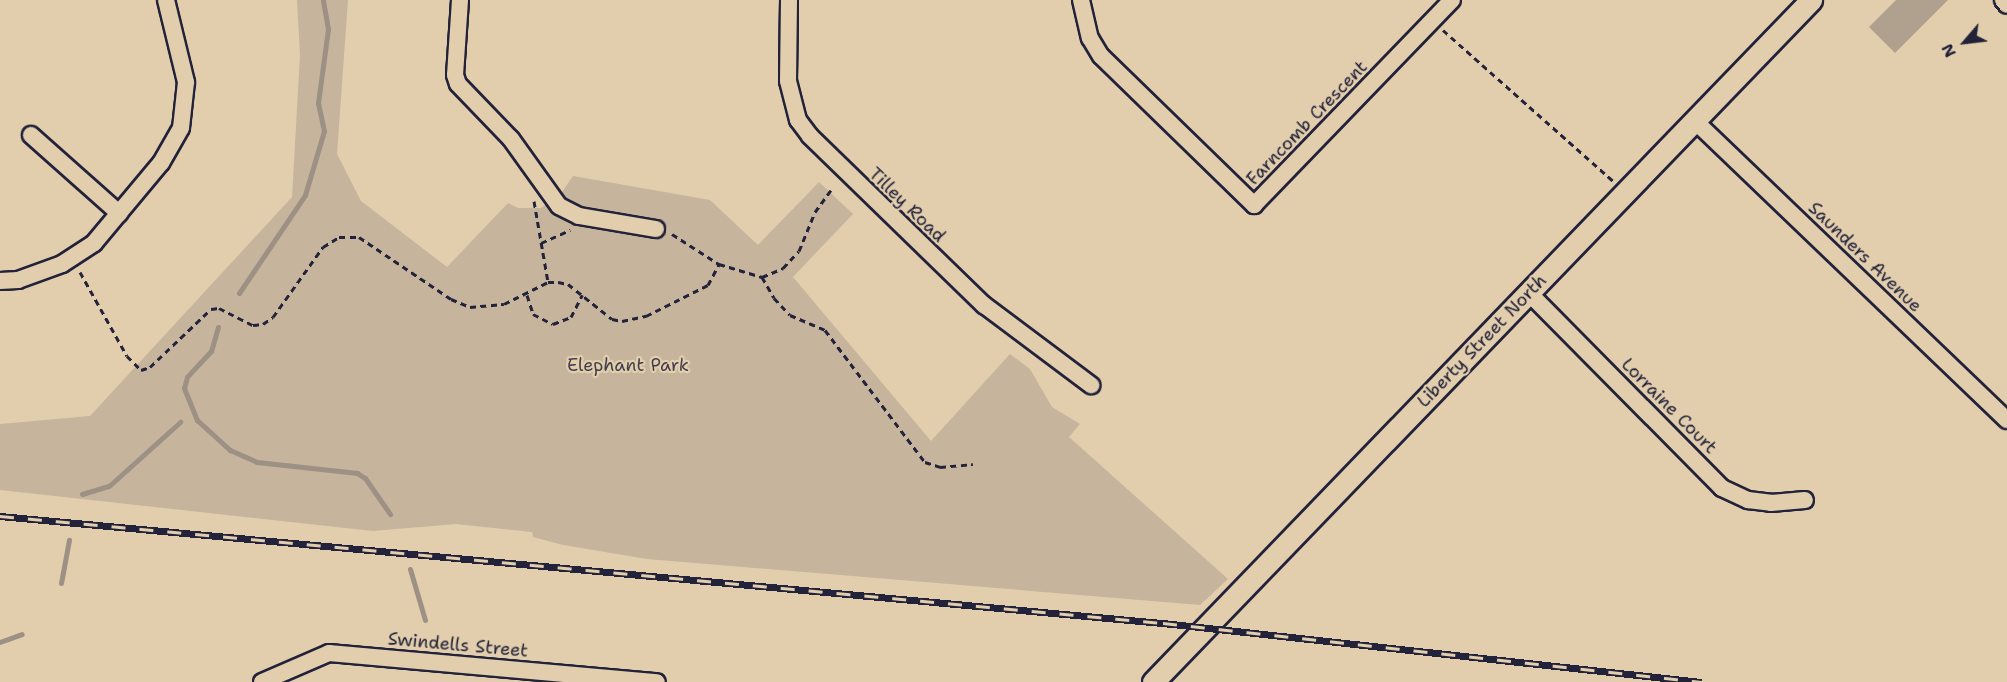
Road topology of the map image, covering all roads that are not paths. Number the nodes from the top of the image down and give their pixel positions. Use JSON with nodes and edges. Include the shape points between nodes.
{"nodes":[{"id":1,"x":166,"y":0,"type":"edge"},
{"id":2,"x":460,"y":0,"type":"edge"},
{"id":3,"x":789,"y":0,"type":"edge"},
{"id":4,"x":1081,"y":0,"type":"edge"},
{"id":5,"x":1452,"y":0,"type":"edge"},
{"id":6,"x":1811,"y":0,"type":"edge"},
{"id":7,"x":2003,"y":0,"type":"edge"},
{"id":8,"x":2007,"y":5,"type":"edge"},
{"id":9,"x":1695,"y":121,"type":"junction"},
{"id":10,"x":31,"y":135,"type":"dead end"},
{"id":11,"x":119,"y":213,"type":"junction"},
{"id":12,"x":656,"y":229,"type":"road end"},
{"id":13,"x":0,"y":281,"type":"edge"},
{"id":14,"x":1528,"y":292,"type":"junction"},
{"id":15,"x":1091,"y":385,"type":"dead end"},
{"id":16,"x":2007,"y":420,"type":"edge"},
{"id":17,"x":1805,"y":500,"type":"dead end"},
{"id":18,"x":262,"y":682,"type":"edge"},
{"id":19,"x":657,"y":682,"type":"edge"},
{"id":20,"x":1153,"y":682,"type":"edge"}],
"edges":[{"from":1,"to":11,"type":"street","via":[[186,82],[181,128],[161,164]]},
{"from":2,"to":12,"type":"street","via":[[455,75],[458,84],[529,161],[548,192],[567,212]]},
{"from":3,"to":15,"type":"street","name":"Tilley Road","via":[[788,81],[798,120],[810,136],[984,305]]},
{"from":4,"to":5,"type":"street","name":"Farncomb Crescent","via":[[1090,38],[1101,56],[1254,205]]},
{"from":6,"to":9,"type":"main road","name":"Liberty Street North"},
{"from":7,"to":8,"type":"street"},
{"from":9,"to":14,"type":"main road","name":"Liberty Street North"},
{"from":9,"to":16,"type":"street","name":"Saunders Avenue"},
{"from":10,"to":11,"type":"street"},
{"from":11,"to":13,"type":"street","via":[[94,243],[72,257],[18,280]]},
{"from":14,"to":17,"type":"street","name":"Lorraine Court","via":[[1722,488],[1760,502]]},
{"from":14,"to":20,"type":"main road","name":"Liberty Street North"},
{"from":18,"to":19,"type":"street","name":"Swindells Street","via":[[329,653]]}]}
